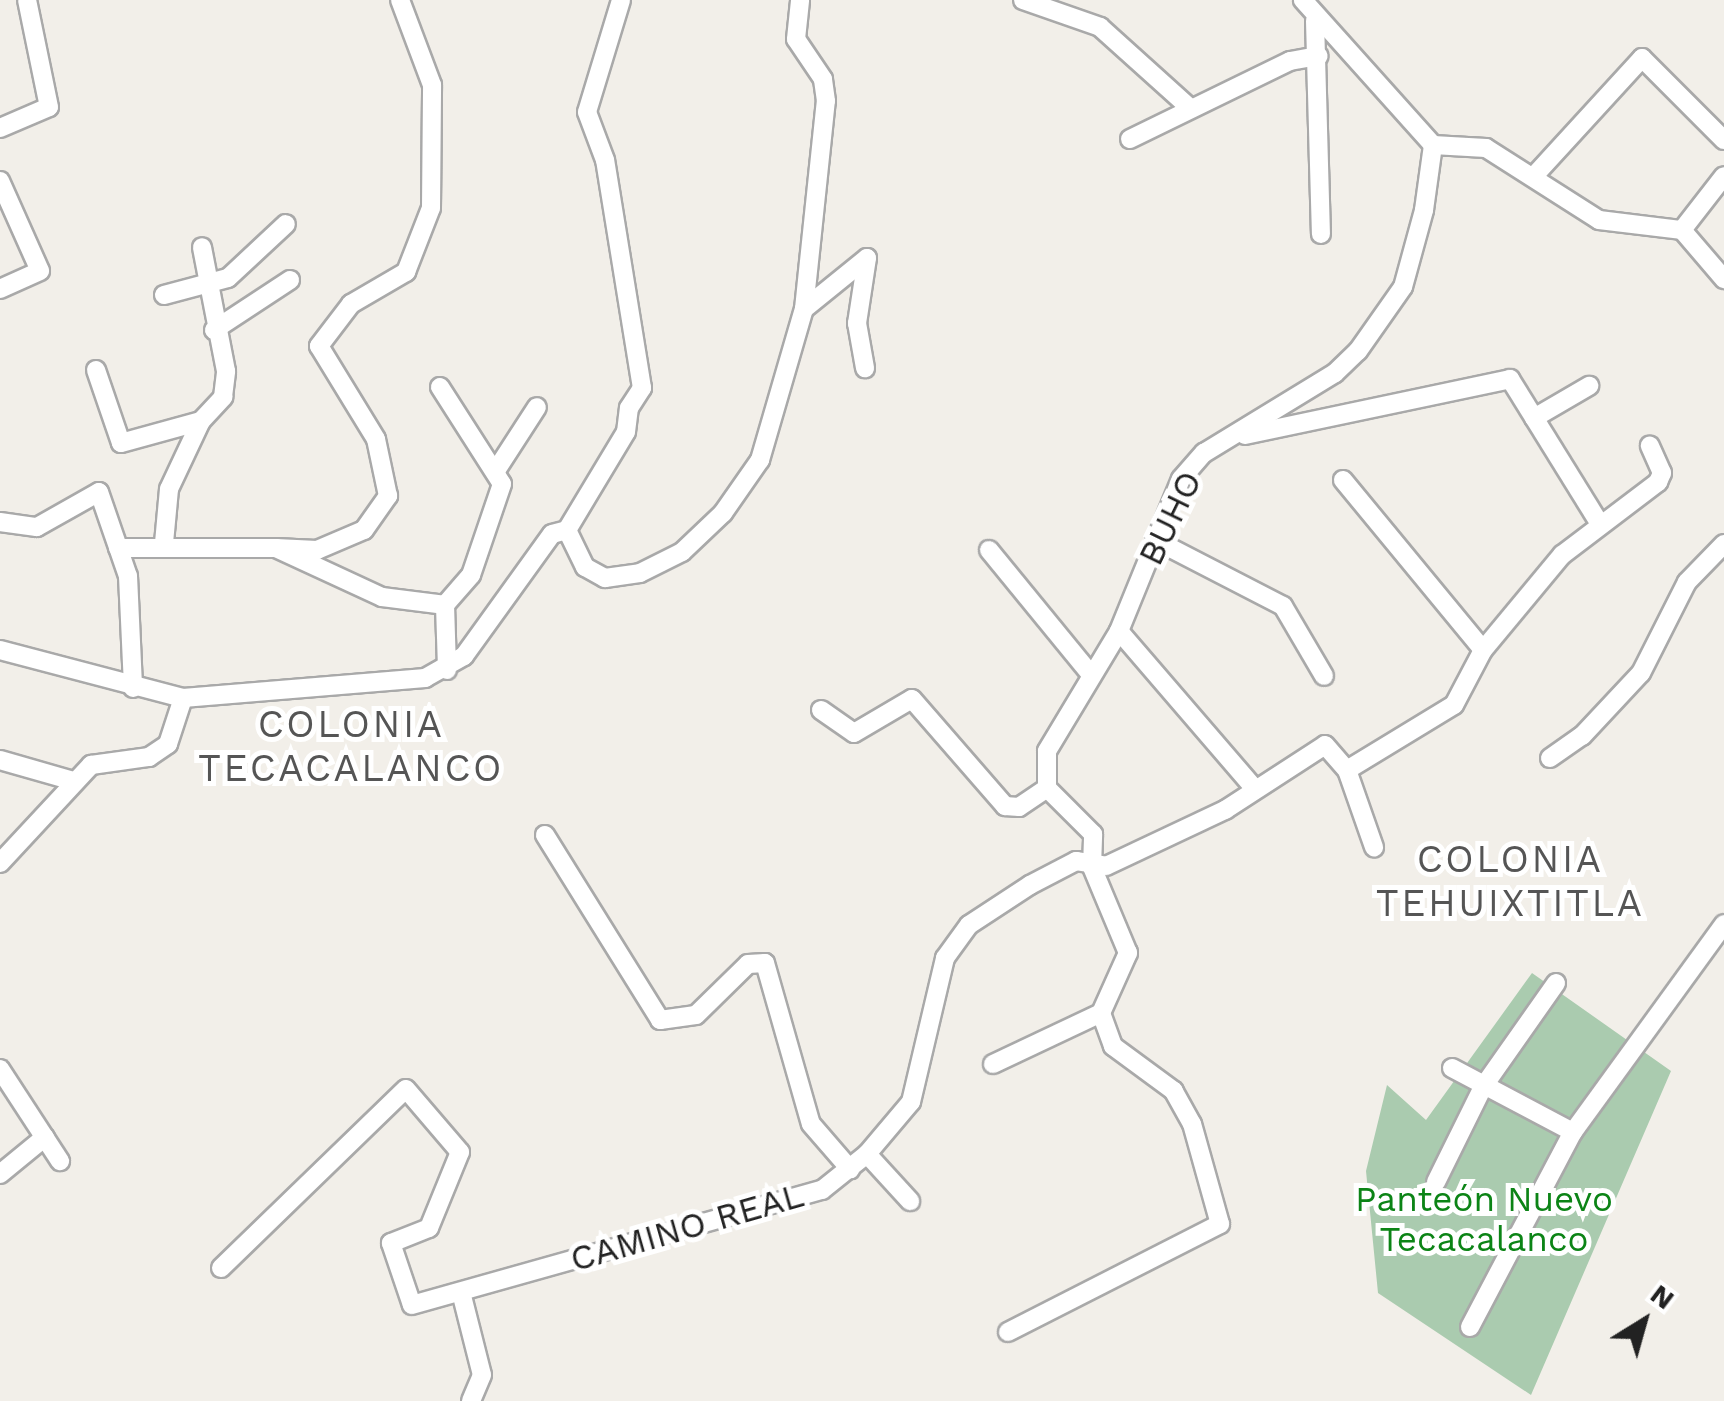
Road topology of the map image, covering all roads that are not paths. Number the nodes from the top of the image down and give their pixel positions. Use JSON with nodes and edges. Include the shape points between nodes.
{"nodes":[{"id":1,"x":26,"y":0,"type":"edge"},
{"id":2,"x":400,"y":0,"type":"edge"},
{"id":3,"x":621,"y":0,"type":"edge"},
{"id":4,"x":800,"y":0,"type":"edge"},
{"id":5,"x":1023,"y":0,"type":"edge"},
{"id":6,"x":1303,"y":0,"type":"edge"},
{"id":7,"x":1315,"y":21,"type":"junction"},
{"id":8,"x":1319,"y":56,"type":"junction"},
{"id":9,"x":1191,"y":109,"type":"junction"},
{"id":10,"x":0,"y":128,"type":"edge"},
{"id":11,"x":1130,"y":139,"type":"dead end"},
{"id":12,"x":1724,"y":140,"type":"edge"},
{"id":13,"x":1433,"y":145,"type":"junction"},
{"id":14,"x":1534,"y":176,"type":"junction"},
{"id":15,"x":1724,"y":176,"type":"edge"},
{"id":16,"x":0,"y":181,"type":"edge"},
{"id":17,"x":286,"y":224,"type":"dead end"},
{"id":18,"x":1682,"y":230,"type":"junction"},
{"id":19,"x":1321,"y":234,"type":"dead end"},
{"id":20,"x":202,"y":248,"type":"dead end"},
{"id":21,"x":1724,"y":279,"type":"edge"},
{"id":22,"x":290,"y":280,"type":"dead end"},
{"id":23,"x":208,"y":286,"type":"junction"},
{"id":24,"x":0,"y":289,"type":"edge"},
{"id":25,"x":164,"y":295,"type":"dead end"},
{"id":26,"x":804,"y":310,"type":"junction"},
{"id":27,"x":214,"y":330,"type":"junction"},
{"id":28,"x":865,"y":368,"type":"dead end"},
{"id":29,"x":96,"y":370,"type":"dead end"},
{"id":30,"x":440,"y":386,"type":"dead end"},
{"id":31,"x":1589,"y":386,"type":"dead end"},
{"id":32,"x":537,"y":407,"type":"dead end"},
{"id":33,"x":1534,"y":418,"type":"junction"},
{"id":34,"x":201,"y":421,"type":"junction"},
{"id":35,"x":1230,"y":438,"type":"junction"},
{"id":36,"x":1650,"y":446,"type":"dead end"},
{"id":37,"x":495,"y":472,"type":"junction"},
{"id":38,"x":1343,"y":480,"type":"dead end"},
{"id":39,"x":0,"y":522,"type":"edge"},
{"id":40,"x":1600,"y":524,"type":"junction"},
{"id":41,"x":567,"y":530,"type":"junction"},
{"id":42,"x":1156,"y":540,"type":"junction"},
{"id":43,"x":164,"y":543,"type":"junction"},
{"id":44,"x":1724,"y":544,"type":"edge"},
{"id":45,"x":118,"y":548,"type":"junction"},
{"id":46,"x":276,"y":548,"type":"junction"},
{"id":47,"x":989,"y":550,"type":"dead end"},
{"id":48,"x":444,"y":605,"type":"junction"},
{"id":49,"x":1118,"y":631,"type":"junction"},
{"id":50,"x":0,"y":650,"type":"edge"},
{"id":51,"x":1484,"y":650,"type":"junction"},
{"id":52,"x":447,"y":670,"type":"junction"},
{"id":53,"x":1089,"y":672,"type":"junction"},
{"id":54,"x":1324,"y":676,"type":"dead end"},
{"id":55,"x":133,"y":688,"type":"junction"},
{"id":56,"x":183,"y":698,"type":"junction"},
{"id":57,"x":822,"y":710,"type":"dead end"},
{"id":58,"x":1550,"y":758,"type":"dead end"},
{"id":59,"x":0,"y":760,"type":"edge"},
{"id":60,"x":1347,"y":770,"type":"junction"},
{"id":61,"x":73,"y":781,"type":"junction"},
{"id":62,"x":1047,"y":788,"type":"junction"},
{"id":63,"x":1254,"y":788,"type":"junction"},
{"id":64,"x":544,"y":834,"type":"dead end"},
{"id":65,"x":1374,"y":847,"type":"dead end"},
{"id":66,"x":0,"y":863,"type":"edge"},
{"id":67,"x":1092,"y":868,"type":"junction"},
{"id":68,"x":1724,"y":924,"type":"edge"},
{"id":69,"x":1556,"y":983,"type":"dead end"},
{"id":70,"x":1101,"y":1013,"type":"junction"},
{"id":71,"x":993,"y":1064,"type":"dead end"},
{"id":72,"x":1452,"y":1068,"type":"dead end"},
{"id":73,"x":0,"y":1069,"type":"edge"},
{"id":74,"x":1483,"y":1087,"type":"junction"},
{"id":75,"x":1573,"y":1132,"type":"junction"},
{"id":76,"x":44,"y":1137,"type":"junction"},
{"id":77,"x":867,"y":1154,"type":"junction"},
{"id":78,"x":60,"y":1160,"type":"dead end"},
{"id":79,"x":850,"y":1169,"type":"junction"},
{"id":80,"x":0,"y":1174,"type":"edge"},
{"id":81,"x":1436,"y":1182,"type":"dead end"},
{"id":82,"x":910,"y":1202,"type":"dead end"},
{"id":83,"x":221,"y":1268,"type":"dead end"},
{"id":84,"x":462,"y":1296,"type":"junction"},
{"id":85,"x":1470,"y":1327,"type":"dead end"},
{"id":86,"x":1008,"y":1332,"type":"dead end"},
{"id":87,"x":471,"y":1401,"type":"edge"}],
"edges":[{"from":1,"to":10,"type":"street","via":[[49,107]]},
{"from":2,"to":46,"type":"street","via":[[432,85],[430,208],[406,272],[352,304],[320,346],[376,440],[388,496],[364,530],[318,550]]},
{"from":3,"to":41,"type":"street","via":[[587,112],[605,160],[642,388],[628,408],[626,432]]},
{"from":4,"to":26,"type":"street","via":[[796,38],[823,79],[826,102]]},
{"from":5,"to":9,"type":"street","via":[[1100,27]]},
{"from":6,"to":7,"type":"street"},
{"from":7,"to":8,"type":"street"},
{"from":7,"to":13,"type":"street"},
{"from":8,"to":9,"type":"street","via":[[1290,60]]},
{"from":8,"to":19,"type":"street"},
{"from":9,"to":11,"type":"street"},
{"from":12,"to":14,"type":"street","via":[[1642,58]]},
{"from":13,"to":14,"type":"street","via":[[1486,148]]},
{"from":13,"to":35,"type":"street","name":"BUHO","via":[[1402,287],[1382,320],[1335,374]]},
{"from":14,"to":18,"type":"street","via":[[1599,220]]},
{"from":15,"to":18,"type":"street"},
{"from":16,"to":24,"type":"street","via":[[40,271]]},
{"from":17,"to":23,"type":"street"},
{"from":18,"to":21,"type":"street"},
{"from":20,"to":23,"type":"street"},
{"from":22,"to":27,"type":"street"},
{"from":23,"to":25,"type":"street"},
{"from":23,"to":27,"type":"street"},
{"from":26,"to":28,"type":"street","via":[[867,258],[856,323]]},
{"from":26,"to":41,"type":"street","via":[[776,423],[744,487],[682,552],[640,573],[605,578],[585,567]]},
{"from":27,"to":34,"type":"street","via":[[226,371],[222,397]]},
{"from":29,"to":34,"type":"street","via":[[121,443]]},
{"from":30,"to":37,"type":"street"},
{"from":31,"to":33,"type":"street"},
{"from":32,"to":37,"type":"street"},
{"from":33,"to":35,"type":"street","via":[[1510,379]]},
{"from":33,"to":40,"type":"street"},
{"from":34,"to":43,"type":"street","via":[[169,489]]},
{"from":35,"to":42,"type":"street","name":"BUHO","via":[[1192,465]]},
{"from":36,"to":40,"type":"street","via":[[1662,473],[1658,482]]},
{"from":37,"to":48,"type":"street","via":[[502,484],[470,576]]},
{"from":38,"to":51,"type":"street"},
{"from":39,"to":45,"type":"street","via":[[37,527],[99,492]]},
{"from":40,"to":51,"type":"street","via":[[1562,555]]},
{"from":41,"to":52,"type":"street","via":[[536,547]]},
{"from":42,"to":49,"type":"street","name":"BUHO"},
{"from":42,"to":54,"type":"street","via":[[1283,606]]},
{"from":43,"to":45,"type":"street"},
{"from":43,"to":46,"type":"street"},
{"from":44,"to":58,"type":"street","via":[[1686,582],[1641,673],[1582,736]]},
{"from":45,"to":55,"type":"street","via":[[135,631]]},
{"from":46,"to":48,"type":"street","via":[[382,596]]},
{"from":47,"to":53,"type":"street"},
{"from":48,"to":52,"type":"street"},
{"from":49,"to":53,"type":"street","name":"BUHO"},
{"from":49,"to":63,"type":"street"},
{"from":50,"to":55,"type":"street"},
{"from":51,"to":60,"type":"street","via":[[1442,716]]},
{"from":52,"to":56,"type":"street","via":[[327,691]]},
{"from":53,"to":62,"type":"street","name":"BUHO","via":[[1047,751]]},
{"from":55,"to":56,"type":"street"},
{"from":56,"to":61,"type":"street","via":[[168,744],[149,757],[90,766]]},
{"from":57,"to":62,"type":"street","via":[[854,733],[912,700],[1005,806],[1019,807]]},
{"from":59,"to":61,"type":"street"},
{"from":60,"to":63,"type":"street","via":[[1325,745]]},
{"from":60,"to":65,"type":"street"},
{"from":61,"to":66,"type":"street"},
{"from":62,"to":67,"type":"street","via":[[1092,834]]},
{"from":63,"to":67,"type":"street","via":[[1225,810]]},
{"from":64,"to":79,"type":"street","via":[[660,1020],[696,1015],[748,964],[765,963],[810,1124]]},
{"from":67,"to":70,"type":"street","via":[[1128,953]]},
{"from":67,"to":77,"type":"street","name":"CAMINO REAL","via":[[1076,861],[969,926],[945,958],[911,1102]]},
{"from":68,"to":75,"type":"street"},
{"from":69,"to":74,"type":"street"},
{"from":70,"to":71,"type":"street"},
{"from":70,"to":86,"type":"street","via":[[1114,1046],[1174,1091],[1192,1124],[1220,1224]]},
{"from":72,"to":74,"type":"street"},
{"from":73,"to":76,"type":"street"},
{"from":74,"to":75,"type":"street"},
{"from":74,"to":81,"type":"street"},
{"from":75,"to":85,"type":"street"},
{"from":76,"to":78,"type":"street"},
{"from":76,"to":80,"type":"street"},
{"from":77,"to":79,"type":"street","name":"CAMINO REAL"},
{"from":77,"to":82,"type":"street"},
{"from":79,"to":84,"type":"street","name":"CAMINO REAL","via":[[822,1190],[680,1224]]},
{"from":83,"to":84,"type":"street","name":"CAMINO REAL","via":[[406,1089],[460,1152],[429,1228],[392,1243],[404,1297],[420,1307]]},
{"from":84,"to":87,"type":"street","via":[[482,1375]]}]}
